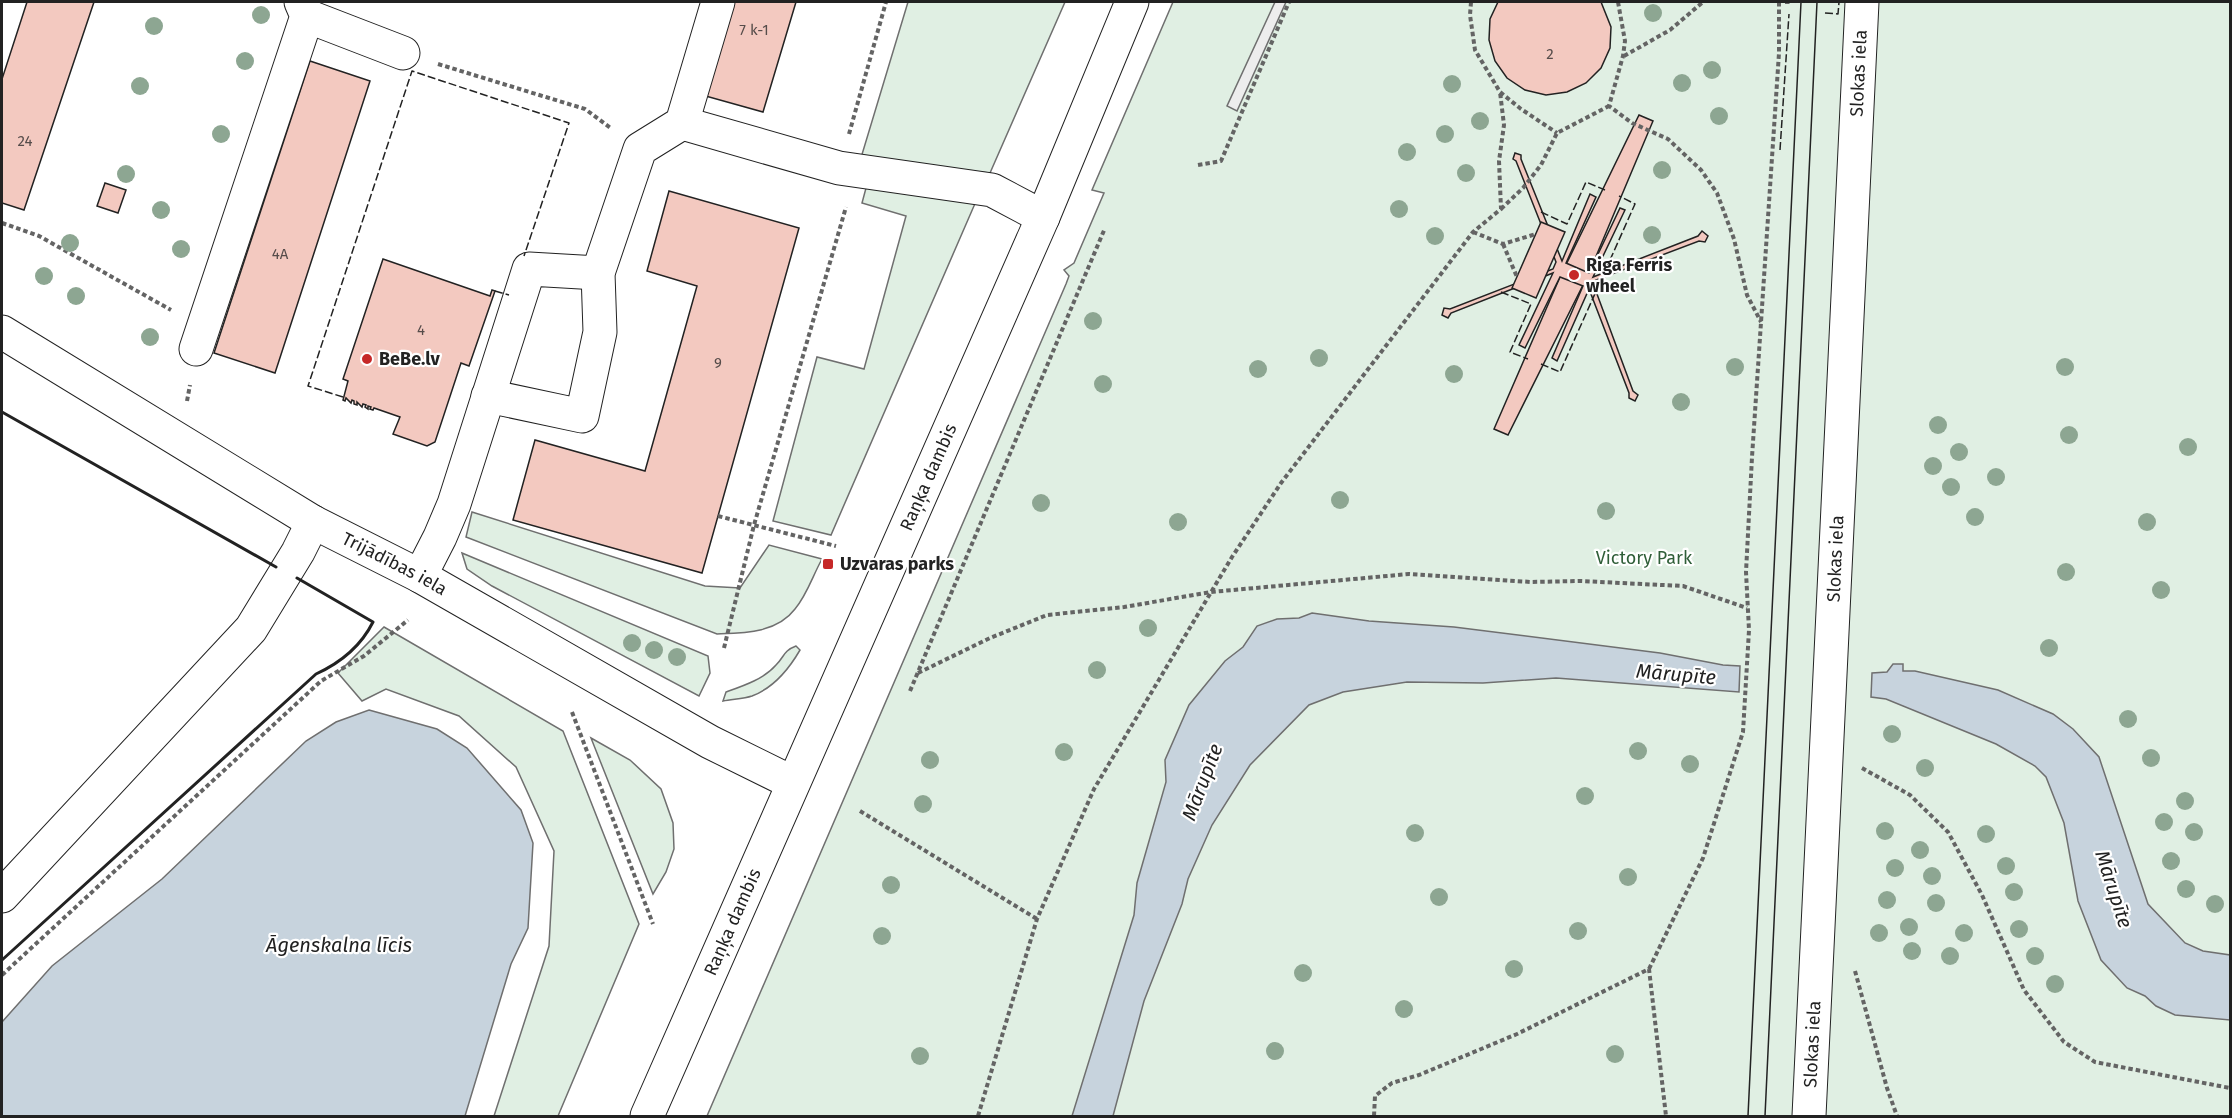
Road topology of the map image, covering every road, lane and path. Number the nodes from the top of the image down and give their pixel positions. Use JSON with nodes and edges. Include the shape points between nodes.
{"nodes":[{"id":1,"x":718,"y":2,"type":"edge"},
{"id":2,"x":886,"y":2,"type":"edge"},
{"id":3,"x":1132,"y":2,"type":"edge"},
{"id":4,"x":1290,"y":2,"type":"edge"},
{"id":5,"x":1471,"y":2,"type":"edge"},
{"id":6,"x":1618,"y":2,"type":"edge"},
{"id":7,"x":1703,"y":2,"type":"edge"},
{"id":8,"x":1779,"y":2,"type":"edge"},
{"id":9,"x":1785,"y":2,"type":"edge"},
{"id":10,"x":1790,"y":2,"type":"edge"},
{"id":11,"x":1862,"y":2,"type":"edge"},
{"id":12,"x":304,"y":9,"type":"edge"},
{"id":13,"x":403,"y":53,"type":"joint"},
{"id":14,"x":1623,"y":56,"type":"junction"},
{"id":15,"x":1500,"y":92,"type":"junction"},
{"id":16,"x":1609,"y":106,"type":"junction"},
{"id":17,"x":682,"y":123,"type":"junction"},
{"id":18,"x":1557,"y":133,"type":"junction"},
{"id":19,"x":640,"y":149,"type":"junction"},
{"id":20,"x":1198,"y":165,"type":"dead end"},
{"id":21,"x":848,"y":168,"type":"junction"},
{"id":22,"x":1501,"y":208,"type":"junction"},
{"id":23,"x":1042,"y":217,"type":"junction"},
{"id":24,"x":2,"y":223,"type":"edge"},
{"id":25,"x":1105,"y":228,"type":"dead end"},
{"id":26,"x":1473,"y":232,"type":"junction"},
{"id":27,"x":1536,"y":234,"type":"dead end"},
{"id":28,"x":1503,"y":244,"type":"junction"},
{"id":29,"x":598,"y":273,"type":"junction"},
{"id":30,"x":1517,"y":277,"type":"dead end"},
{"id":31,"x":1761,"y":323,"type":"junction"},
{"id":32,"x":2,"y":332,"type":"edge"},
{"id":33,"x":200,"y":338,"type":"joint"},
{"id":34,"x":488,"y":396,"type":"junction"},
{"id":35,"x":718,"y":516,"type":"dead end"},
{"id":36,"x":312,"y":522,"type":"junction"},
{"id":37,"x":754,"y":525,"type":"junction"},
{"id":38,"x":836,"y":546,"type":"dead end"},
{"id":39,"x":420,"y":576,"type":"junction"},
{"id":40,"x":1211,"y":592,"type":"junction"},
{"id":41,"x":1747,"y":608,"type":"junction"},
{"id":42,"x":408,"y":620,"type":"dead end"},
{"id":43,"x":724,"y":648,"type":"dead end"},
{"id":44,"x":918,"y":673,"type":"junction"},
{"id":45,"x":910,"y":691,"type":"dead end"},
{"id":46,"x":572,"y":712,"type":"dead end"},
{"id":47,"x":1860,"y":779,"type":"dead end"},
{"id":48,"x":793,"y":783,"type":"junction"},
{"id":49,"x":860,"y":811,"type":"dead end"},
{"id":50,"x":2,"y":896,"type":"edge"},
{"id":51,"x":1037,"y":919,"type":"junction"},
{"id":52,"x":653,"y":924,"type":"dead end"},
{"id":53,"x":1854,"y":967,"type":"dead end"},
{"id":54,"x":1649,"y":969,"type":"junction"},
{"id":55,"x":2,"y":975,"type":"edge"},
{"id":56,"x":2230,"y":1088,"type":"edge"},
{"id":57,"x":647,"y":1116,"type":"edge"},
{"id":58,"x":978,"y":1116,"type":"edge"},
{"id":59,"x":1374,"y":1116,"type":"edge"},
{"id":60,"x":1666,"y":1116,"type":"edge"},
{"id":61,"x":1809,"y":1116,"type":"edge"},
{"id":62,"x":1897,"y":1116,"type":"edge"}],
"edges":[{"from":1,"to":17,"type":"main road"},
{"from":2,"to":21,"type":"path"},
{"from":3,"to":23,"type":"main road","name":"Raņķa dambis"},
{"from":4,"to":20,"type":"path","via":[[1221,161]]},
{"from":5,"to":15,"type":"path","via":[[1475,50]]},
{"from":6,"to":14,"type":"path","via":[[1625,41]]},
{"from":7,"to":14,"type":"path","via":[[1670,30]]},
{"from":8,"to":31,"type":"path"},
{"from":9,"to":10,"type":"path"},
{"from":11,"to":61,"type":"main road","name":"Slokas iela"},
{"from":12,"to":13,"type":"main road"},
{"from":12,"to":33,"type":"main road"},
{"from":13,"to":19,"type":"path","via":[[585,109]]},
{"from":14,"to":16,"type":"path"},
{"from":15,"to":18,"type":"path"},
{"from":15,"to":22,"type":"path"},
{"from":16,"to":18,"type":"path"},
{"from":16,"to":31,"type":"path","via":[[1632,123],[1668,139],[1701,170],[1717,193],[1734,239],[1747,295]]},
{"from":17,"to":19,"type":"main road"},
{"from":17,"to":21,"type":"main road"},
{"from":18,"to":22,"type":"path","via":[[1535,172]]},
{"from":19,"to":29,"type":"main road"},
{"from":21,"to":23,"type":"main road","via":[[992,190]]},
{"from":21,"to":37,"type":"path"},
{"from":22,"to":26,"type":"path"},
{"from":23,"to":48,"type":"main road","name":"Raņķa dambis"},
{"from":24,"to":33,"type":"path","via":[[39,236]]},
{"from":25,"to":44,"type":"path"},
{"from":26,"to":28,"type":"path"},
{"from":26,"to":40,"type":"path","via":[[1281,483]]},
{"from":27,"to":28,"type":"path"},
{"from":28,"to":30,"type":"path"},
{"from":29,"to":34,"type":"main road","via":[[529,269]]},
{"from":29,"to":34,"type":"main road","via":[[600,332],[582,416]]},
{"from":31,"to":41,"type":"path"},
{"from":32,"to":36,"type":"main road","name":"Trijādības iela"},
{"from":34,"to":39,"type":"main road","via":[[454,504]]},
{"from":35,"to":37,"type":"path"},
{"from":36,"to":39,"type":"main road","name":"Trijādības iela"},
{"from":36,"to":50,"type":"main road","via":[[251,629]]},
{"from":37,"to":38,"type":"path"},
{"from":37,"to":43,"type":"path"},
{"from":39,"to":48,"type":"main road","name":"Trijādības iela","via":[[710,742]]},
{"from":40,"to":41,"type":"path","via":[[1409,574],[1683,586]]},
{"from":40,"to":44,"type":"path","via":[[1047,615]]},
{"from":40,"to":51,"type":"path","via":[[1094,789]]},
{"from":41,"to":54,"type":"path","via":[[1743,732],[1703,858]]},
{"from":42,"to":55,"type":"path","via":[[364,656],[321,681]]},
{"from":44,"to":45,"type":"path"},
{"from":46,"to":52,"type":"path"},
{"from":47,"to":56,"type":"path","via":[[1860,768],[1910,795],[1948,832],[1982,895],[2024,990],[2064,1042],[2095,1062]]},
{"from":48,"to":57,"type":"main road","name":"Raņķa dambis"},
{"from":49,"to":51,"type":"path"},
{"from":51,"to":58,"type":"path"},
{"from":53,"to":62,"type":"path"},
{"from":54,"to":59,"type":"path","via":[[1517,1034],[1392,1083],[1375,1096]]},
{"from":54,"to":60,"type":"path"}]}
